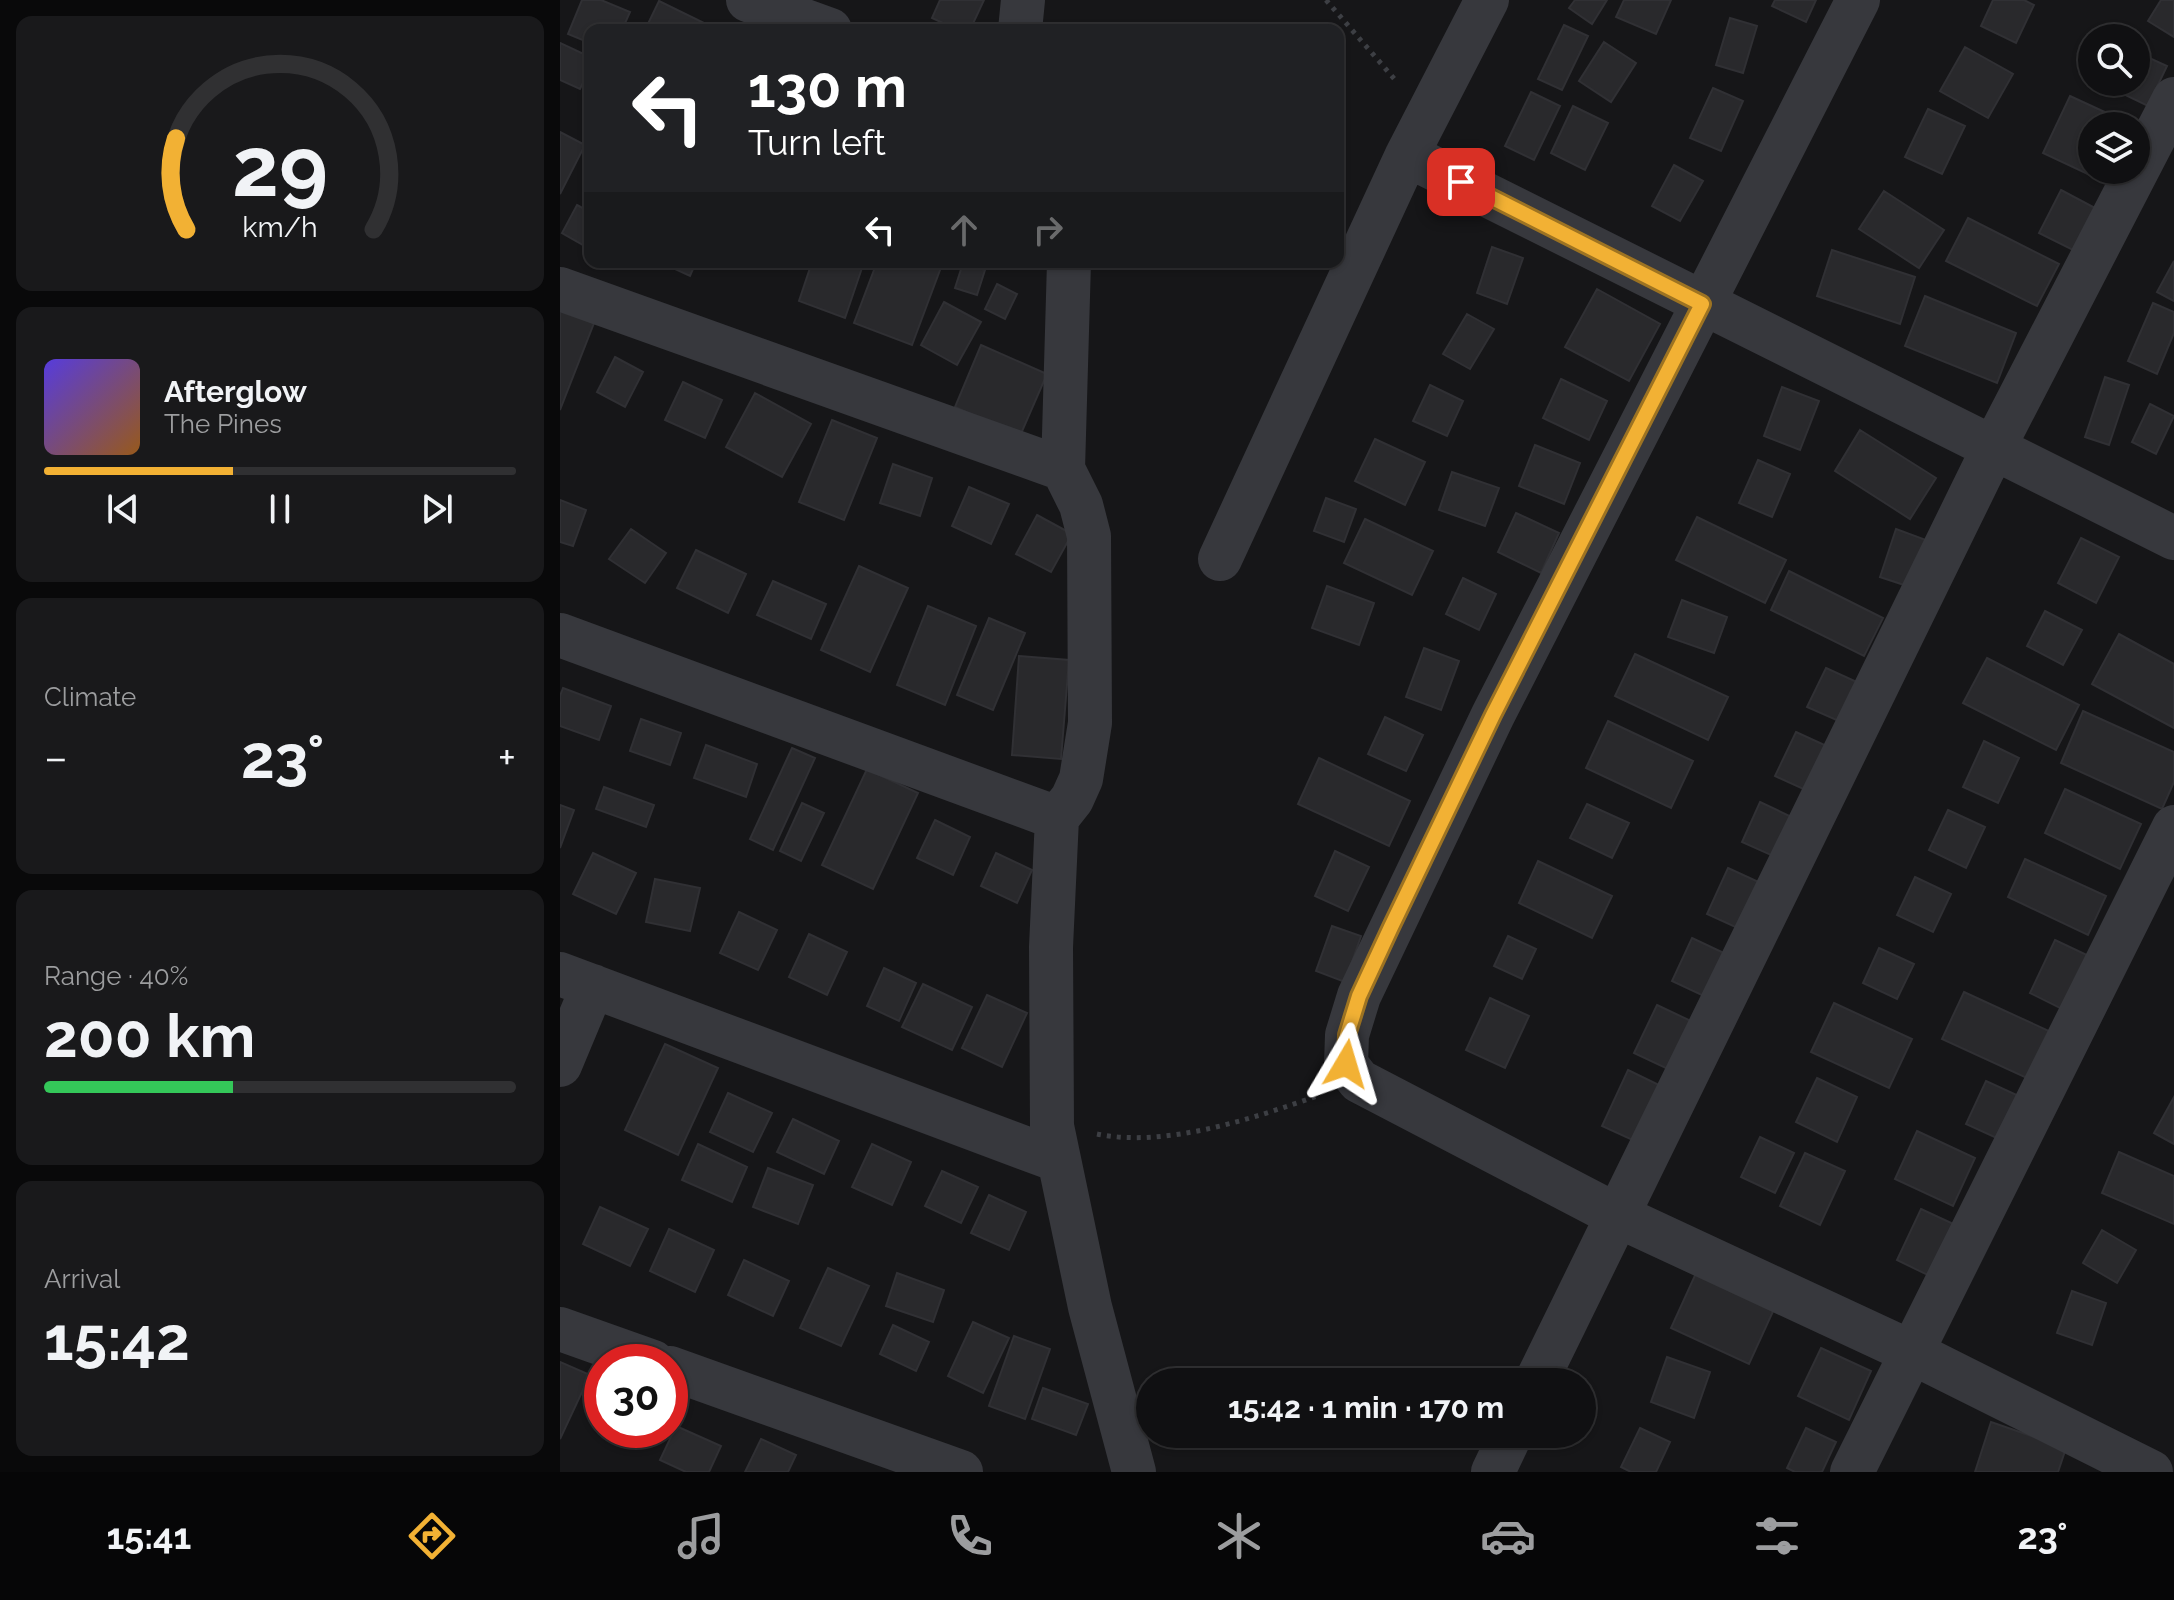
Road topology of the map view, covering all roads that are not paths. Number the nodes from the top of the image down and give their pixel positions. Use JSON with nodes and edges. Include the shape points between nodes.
{"nodes":[{"id":1,"x":748,"y":0,"type":"edge"},
{"id":2,"x":1023,"y":0,"type":"edge"},
{"id":3,"x":1487,"y":0,"type":"edge"},
{"id":4,"x":1858,"y":0,"type":"edge"},
{"id":5,"x":814,"y":24,"type":"edge"},
{"id":6,"x":1021,"y":24,"type":"edge"},
{"id":7,"x":2174,"y":99,"type":"edge"},
{"id":8,"x":1407,"y":155,"type":"junction"},
{"id":9,"x":1069,"y":268,"type":"edge"},
{"id":10,"x":560,"y":289,"type":"edge"},
{"id":11,"x":1702,"y":304,"type":"junction"},
{"id":12,"x":1993,"y":449,"type":"junction"},
{"id":13,"x":1063,"y":469,"type":"junction"},
{"id":14,"x":2174,"y":538,"type":"edge"},
{"id":15,"x":1220,"y":559,"type":"dead end"},
{"id":16,"x":560,"y":635,"type":"edge"},
{"id":17,"x":1057,"y":818,"type":"junction"},
{"id":18,"x":2174,"y":827,"type":"edge"},
{"id":19,"x":576,"y":980,"type":"edge"},
{"id":20,"x":560,"y":1065,"type":"edge"},
{"id":21,"x":1054,"y":1143,"type":"junction"},
{"id":22,"x":1616,"y":1215,"type":"junction"},
{"id":23,"x":560,"y":1329,"type":"edge"},
{"id":24,"x":602,"y":1344,"type":"edge"},
{"id":25,"x":1913,"y":1353,"type":"junction"},
{"id":26,"x":1543,"y":1368,"type":"edge"},
{"id":27,"x":688,"y":1374,"type":"edge"},
{"id":28,"x":1504,"y":1448,"type":"edge"},
{"id":29,"x":961,"y":1472,"type":"edge"},
{"id":30,"x":1134,"y":1472,"type":"edge"},
{"id":31,"x":1493,"y":1472,"type":"edge"},
{"id":32,"x":1852,"y":1472,"type":"edge"},
{"id":33,"x":2151,"y":1472,"type":"edge"}],
"edges":[{"from":1,"to":5,"type":"street"},
{"from":2,"to":6,"type":"street"},
{"from":3,"to":8,"type":"street"},
{"from":4,"to":11,"type":"street"},
{"from":7,"to":12,"type":"street"},
{"from":8,"to":11,"type":"street"},
{"from":8,"to":15,"type":"street"},
{"from":9,"to":13,"type":"street"},
{"from":10,"to":13,"type":"street"},
{"from":11,"to":12,"type":"street"},
{"from":11,"to":22,"type":"street","via":[[1493,715],[1359,996],[1347,1035],[1346,1064],[1359,1081]]},
{"from":12,"to":14,"type":"street"},
{"from":12,"to":22,"type":"street"},
{"from":13,"to":17,"type":"street","via":[[1089,536],[1090,723],[1081,779]]},
{"from":16,"to":17,"type":"street"},
{"from":17,"to":21,"type":"street","via":[[1051,947]]},
{"from":18,"to":25,"type":"street"},
{"from":19,"to":20,"type":"street"},
{"from":19,"to":21,"type":"street"},
{"from":21,"to":30,"type":"street"},
{"from":22,"to":25,"type":"street"},
{"from":22,"to":26,"type":"street"},
{"from":23,"to":24,"type":"street"},
{"from":25,"to":32,"type":"street"},
{"from":25,"to":33,"type":"street"},
{"from":27,"to":29,"type":"street"},
{"from":28,"to":31,"type":"street"}]}
